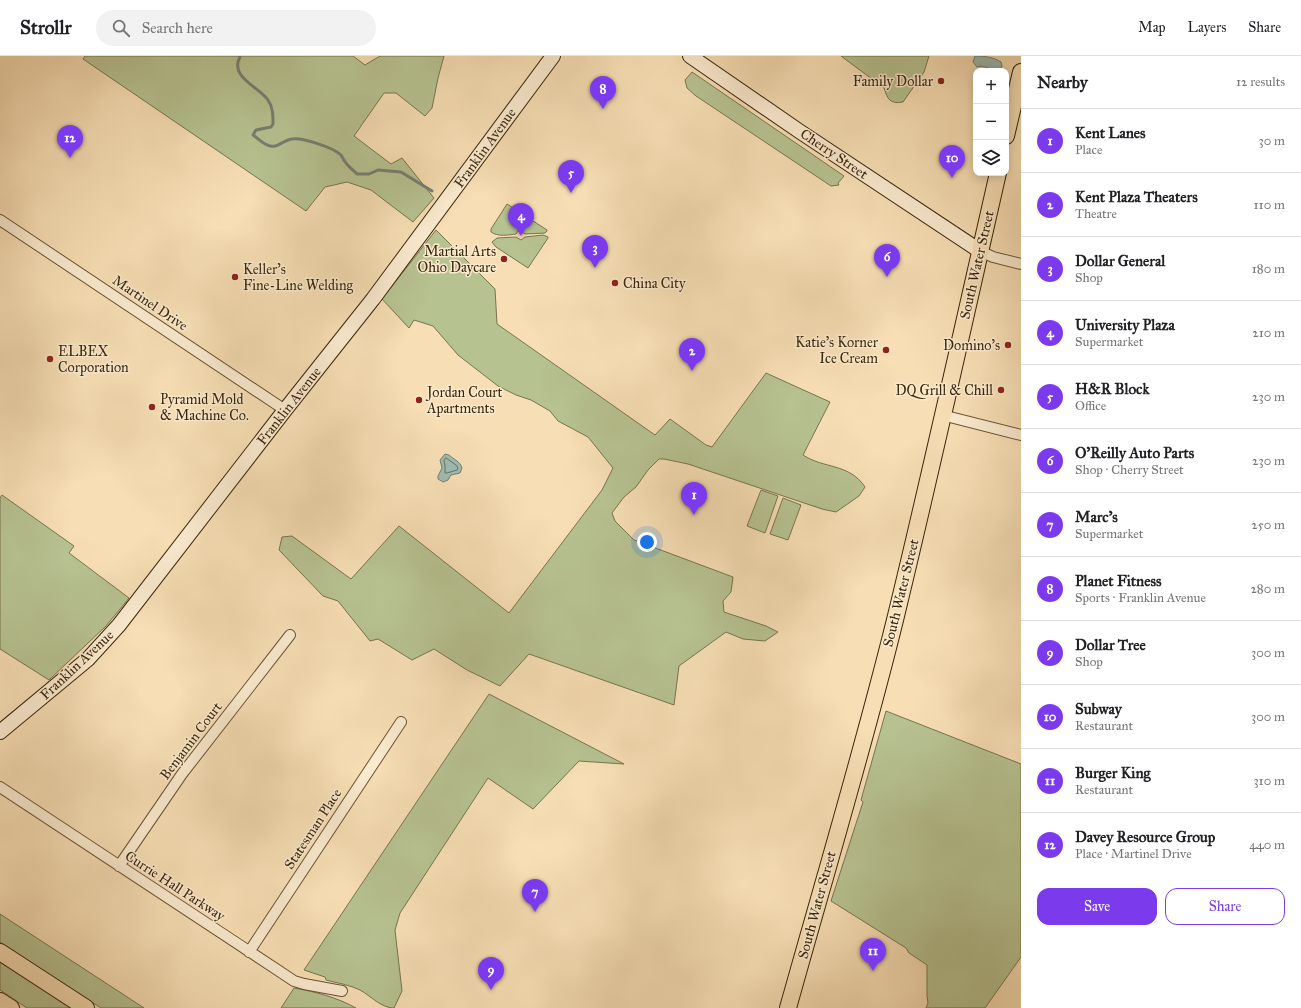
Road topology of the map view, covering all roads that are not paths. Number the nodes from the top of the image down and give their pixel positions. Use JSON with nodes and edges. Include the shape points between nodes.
{"nodes":[{"id":1,"x":553,"y":56,"type":"edge"},
{"id":2,"x":690,"y":56,"type":"edge"},
{"id":3,"x":1021,"y":72,"type":"edge"},
{"id":4,"x":1009,"y":123,"type":"edge"},
{"id":5,"x":997,"y":176,"type":"edge"},
{"id":6,"x":0,"y":220,"type":"edge"},
{"id":7,"x":980,"y":251,"type":"junction"},
{"id":8,"x":1021,"y":264,"type":"edge"},
{"id":9,"x":285,"y":410,"type":"junction"},
{"id":10,"x":942,"y":415,"type":"junction"},
{"id":11,"x":1021,"y":435,"type":"edge"},
{"id":12,"x":290,"y":635,"type":"dead end"},
{"id":13,"x":401,"y":722,"type":"dead end"},
{"id":14,"x":0,"y":732,"type":"edge"},
{"id":15,"x":0,"y":787,"type":"edge"},
{"id":16,"x":119,"y":866,"type":"junction"},
{"id":17,"x":0,"y":952,"type":"edge"},
{"id":18,"x":249,"y":952,"type":"junction"},
{"id":19,"x":342,"y":991,"type":"dead end"},
{"id":20,"x":0,"y":1001,"type":"edge"},
{"id":21,"x":11,"y":1008,"type":"edge"},
{"id":22,"x":86,"y":1008,"type":"edge"},
{"id":23,"x":788,"y":1008,"type":"edge"}],
"edges":[{"from":1,"to":9,"type":"street","name":"Franklin Avenue","via":[[374,299]]},
{"from":2,"to":7,"type":"street","name":"Cherry Street"},
{"from":3,"to":4,"type":"main road"},
{"from":5,"to":7,"type":"main road","name":"South Water Street"},
{"from":6,"to":9,"type":"street","name":"Martinel Drive"},
{"from":7,"to":8,"type":"street"},
{"from":7,"to":10,"type":"main road","name":"South Water Street"},
{"from":9,"to":14,"type":"street","name":"Franklin Avenue","via":[[102,645]]},
{"from":10,"to":11,"type":"street"},
{"from":10,"to":23,"type":"main road","name":"South Water Street","via":[[896,616],[868,724]]},
{"from":12,"to":16,"type":"street","name":"Benjamin Court","via":[[182,774]]},
{"from":13,"to":18,"type":"street","name":"Statesman Place"},
{"from":15,"to":16,"type":"street","name":"Currie Hall Parkway"},
{"from":16,"to":18,"type":"street","name":"Currie Hall Parkway"},
{"from":17,"to":22,"type":"main road"},
{"from":18,"to":19,"type":"street","name":"Currie Hall Parkway","via":[[294,980]]},
{"from":20,"to":21,"type":"main road"}]}
